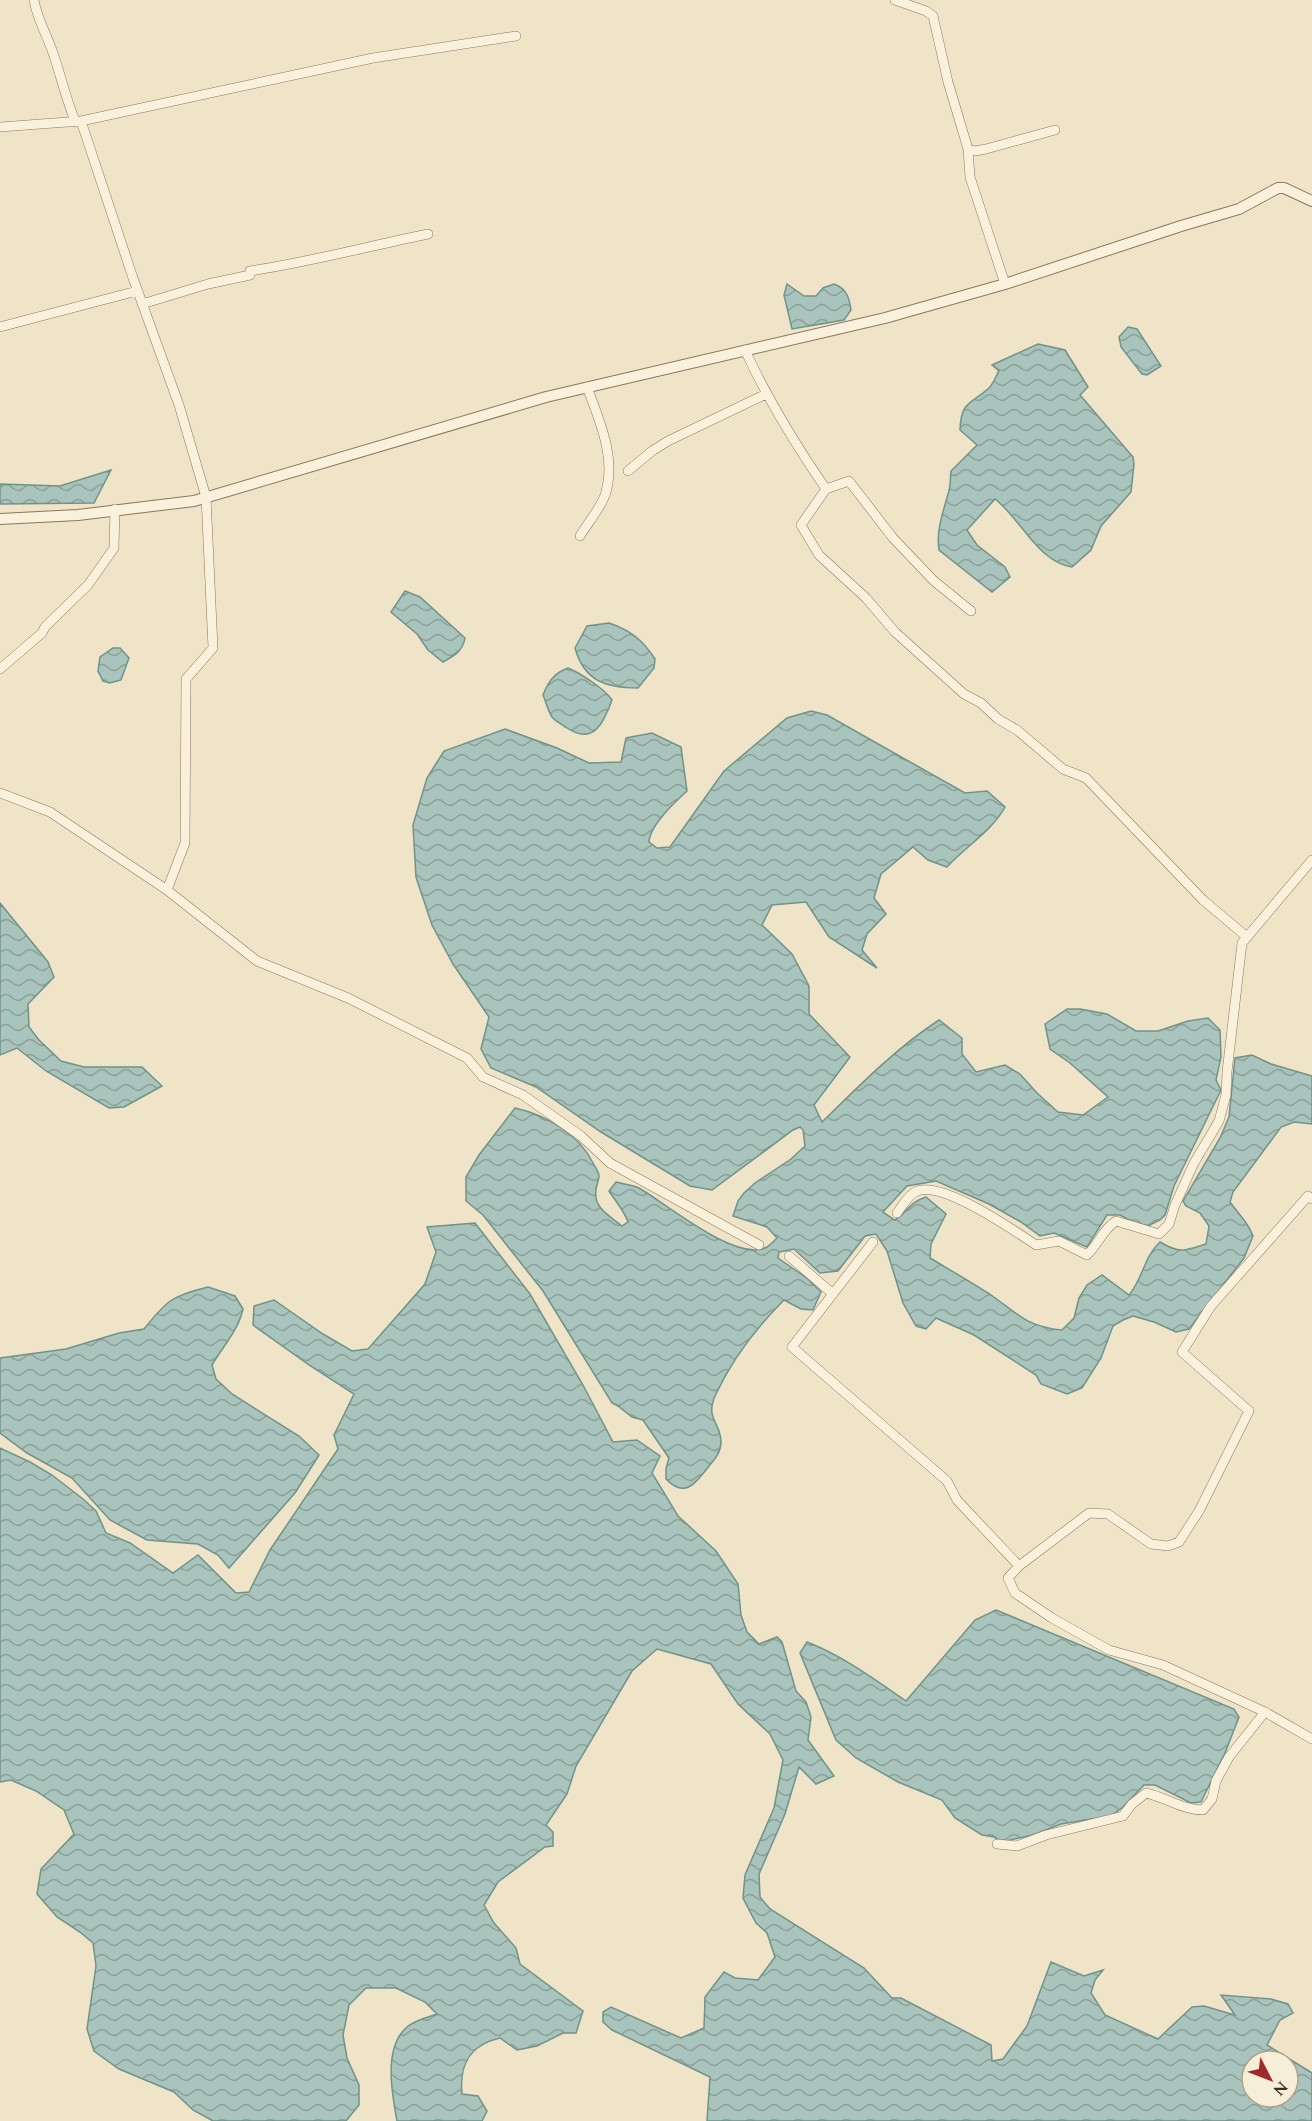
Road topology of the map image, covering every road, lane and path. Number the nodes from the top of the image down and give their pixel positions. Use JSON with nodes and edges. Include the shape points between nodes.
{"nodes":[{"id":1,"x":34,"y":0,"type":"edge"},
{"id":2,"x":895,"y":0,"type":"edge"},
{"id":3,"x":516,"y":36,"type":"dead end"},
{"id":4,"x":78,"y":121,"type":"junction"},
{"id":5,"x":0,"y":127,"type":"edge"},
{"id":6,"x":1055,"y":130,"type":"dead end"},
{"id":7,"x":968,"y":149,"type":"junction"},
{"id":8,"x":1312,"y":201,"type":"edge"},
{"id":9,"x":428,"y":234,"type":"dead end"},
{"id":10,"x":1005,"y":284,"type":"junction"},
{"id":11,"x":138,"y":291,"type":"junction"},
{"id":12,"x":142,"y":304,"type":"junction"},
{"id":13,"x":0,"y":327,"type":"edge"},
{"id":14,"x":746,"y":350,"type":"junction"},
{"id":15,"x":587,"y":387,"type":"junction"},
{"id":16,"x":766,"y":394,"type":"junction"},
{"id":17,"x":628,"y":471,"type":"dead end"},
{"id":18,"x":826,"y":489,"type":"junction"},
{"id":19,"x":206,"y":497,"type":"junction"},
{"id":20,"x":115,"y":509,"type":"junction"},
{"id":21,"x":0,"y":519,"type":"edge"},
{"id":22,"x":580,"y":536,"type":"dead end"},
{"id":23,"x":971,"y":611,"type":"dead end"},
{"id":24,"x":0,"y":669,"type":"edge"},
{"id":25,"x":0,"y":794,"type":"edge"},
{"id":26,"x":1312,"y":860,"type":"edge"},
{"id":27,"x":167,"y":890,"type":"junction"},
{"id":28,"x":1247,"y":937,"type":"junction"},
{"id":29,"x":1312,"y":1198,"type":"edge"},
{"id":30,"x":897,"y":1213,"type":"dead end"},
{"id":31,"x":873,"y":1242,"type":"dead end"},
{"id":32,"x":759,"y":1245,"type":"dead end"},
{"id":33,"x":789,"y":1256,"type":"dead end"},
{"id":34,"x":833,"y":1294,"type":"junction"},
{"id":35,"x":1019,"y":1566,"type":"junction"},
{"id":36,"x":1265,"y":1712,"type":"junction"},
{"id":37,"x":1312,"y":1739,"type":"edge"},
{"id":38,"x":996,"y":1844,"type":"dead end"}],
"edges":[{"from":1,"to":4,"type":"street","via":[[62,86]]},
{"from":2,"to":7,"type":"street","via":[[933,16]]},
{"from":3,"to":4,"type":"street","via":[[374,58]]},
{"from":4,"to":5,"type":"street"},
{"from":4,"to":11,"type":"street"},
{"from":6,"to":7,"type":"street","via":[[986,149]]},
{"from":7,"to":10,"type":"street","via":[[969,177]]},
{"from":8,"to":10,"type":"street","via":[[1278,188],[1239,209]]},
{"from":9,"to":12,"type":"street","via":[[250,271],[250,275]]},
{"from":10,"to":14,"type":"street","via":[[885,318]]},
{"from":11,"to":12,"type":"street"},
{"from":11,"to":13,"type":"street"},
{"from":12,"to":19,"type":"street","via":[[179,405]]},
{"from":14,"to":15,"type":"street"},
{"from":14,"to":16,"type":"street"},
{"from":15,"to":19,"type":"street"},
{"from":15,"to":22,"type":"street","via":[[610,467],[606,494]]},
{"from":16,"to":17,"type":"street","via":[[668,441]]},
{"from":16,"to":18,"type":"street"},
{"from":18,"to":23,"type":"street","via":[[849,481],[893,538]]},
{"from":18,"to":28,"type":"street","via":[[801,525],[819,555],[964,694],[1064,769],[1086,778],[1203,900]]},
{"from":19,"to":20,"type":"street"},
{"from":19,"to":27,"type":"street","via":[[213,648],[186,679],[185,843]]},
{"from":20,"to":21,"type":"street"},
{"from":20,"to":24,"type":"street","via":[[114,548],[88,585]]},
{"from":25,"to":27,"type":"street","via":[[50,812]]},
{"from":26,"to":28,"type":"street"},
{"from":27,"to":32,"type":"street","via":[[256,961],[348,998],[467,1058],[483,1077],[523,1095],[581,1136],[610,1163]]},
{"from":28,"to":30,"type":"street","via":[[1242,943],[1226,1095],[1219,1121],[1194,1163],[1169,1224],[1159,1234],[1116,1221],[1106,1227],[1087,1255],[1059,1241],[1036,1245],[954,1196],[924,1189],[914,1192]]},
{"from":29,"to":35,"type":"street","via":[[1308,1196],[1211,1306],[1182,1352],[1249,1411],[1199,1511],[1179,1542],[1168,1546],[1151,1544],[1108,1514],[1089,1513]]},
{"from":31,"to":34,"type":"street"},
{"from":33,"to":34,"type":"street"},
{"from":34,"to":35,"type":"street","via":[[792,1347],[947,1481],[957,1500]]},
{"from":35,"to":36,"type":"street","via":[[1008,1578],[1015,1593],[1052,1618],[1109,1650],[1163,1665]]},
{"from":36,"to":37,"type":"street"},
{"from":36,"to":38,"type":"street","via":[[1229,1757],[1216,1781],[1212,1799],[1203,1810],[1191,1810],[1146,1793],[1123,1816],[1017,1846]]}]}
